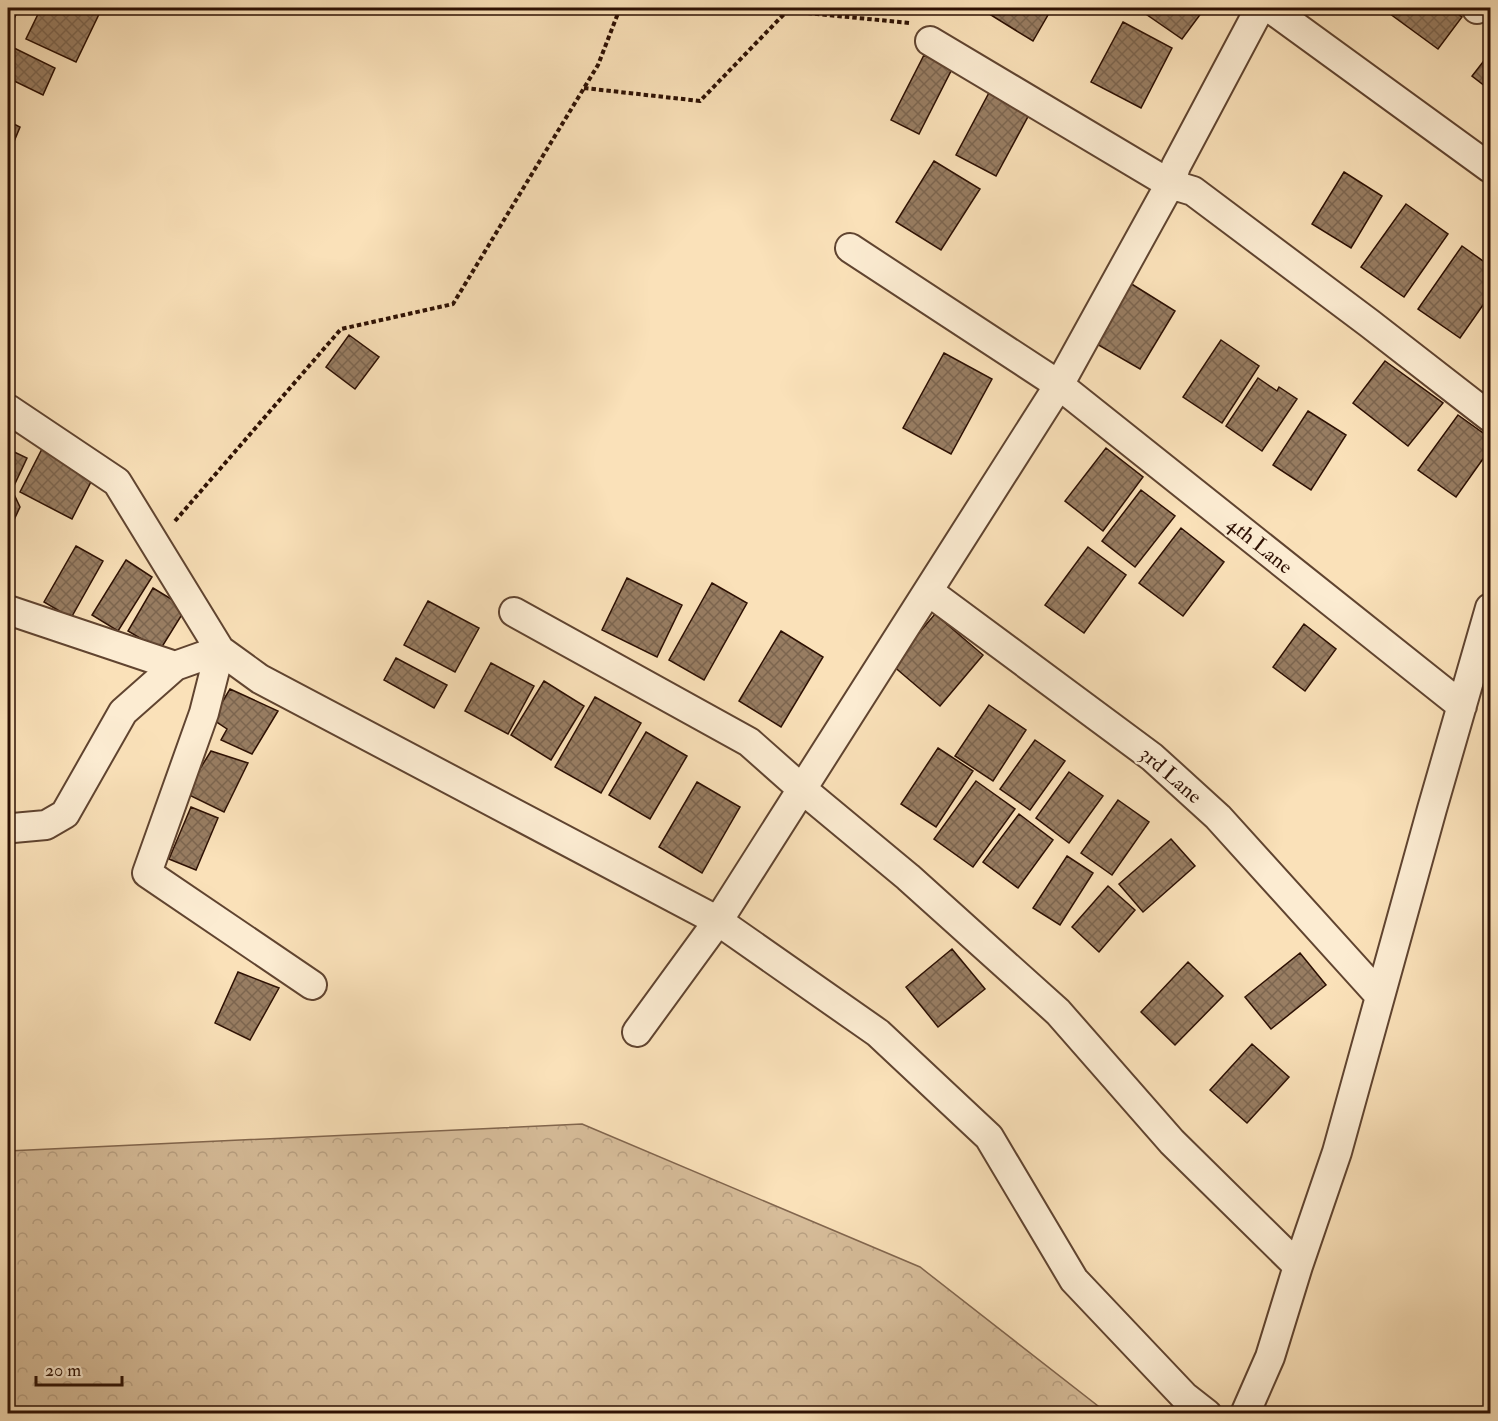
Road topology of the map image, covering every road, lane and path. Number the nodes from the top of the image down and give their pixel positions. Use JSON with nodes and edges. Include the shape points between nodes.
{"nodes":[{"id":1,"x":620,"y":8,"type":"edge"},
{"id":2,"x":1260,"y":8,"type":"edge"},
{"id":3,"x":1270,"y":8,"type":"edge"},
{"id":4,"x":923,"y":32,"type":"joint"},
{"id":5,"x":584,"y":88,"type":"junction"},
{"id":6,"x":1491,"y":168,"type":"edge"},
{"id":7,"x":1170,"y":184,"type":"junction"},
{"id":8,"x":850,"y":248,"type":"dead end"},
{"id":9,"x":1059,"y":385,"type":"junction"},
{"id":10,"x":8,"y":409,"type":"edge"},
{"id":11,"x":1491,"y":417,"type":"edge"},
{"id":12,"x":154,"y":544,"type":"junction"},
{"id":13,"x":928,"y":591,"type":"junction"},
{"id":14,"x":1491,"y":608,"type":"edge"},
{"id":15,"x":8,"y":610,"type":"edge"},
{"id":16,"x":514,"y":612,"type":"dead end"},
{"id":17,"x":219,"y":650,"type":"junction"},
{"id":18,"x":175,"y":666,"type":"junction"},
{"id":19,"x":1462,"y":706,"type":"junction"},
{"id":20,"x":802,"y":789,"type":"junction"},
{"id":21,"x":13,"y":828,"type":"dead end"},
{"id":22,"x":718,"y":921,"type":"junction"},
{"id":23,"x":312,"y":985,"type":"dead end"},
{"id":24,"x":1380,"y":996,"type":"junction"},
{"id":25,"x":637,"y":1032,"type":"dead end"},
{"id":26,"x":1298,"y":1266,"type":"junction"},
{"id":27,"x":1207,"y":1413,"type":"edge"},
{"id":28,"x":1245,"y":1413,"type":"edge"}],
"edges":[{"from":1,"to":5,"type":"path","via":[[598,65]]},
{"from":2,"to":7,"type":"street"},
{"from":3,"to":6,"type":"street"},
{"from":4,"to":5,"type":"path","via":[[787,11],[700,101]]},
{"from":4,"to":7,"type":"street"},
{"from":5,"to":12,"type":"path","via":[[453,304],[341,329]]},
{"from":7,"to":9,"type":"street"},
{"from":7,"to":11,"type":"street","via":[[1193,191]]},
{"from":8,"to":9,"type":"street","name":"4th Lane"},
{"from":9,"to":13,"type":"street"},
{"from":9,"to":19,"type":"street","name":"4th Lane"},
{"from":10,"to":12,"type":"street","via":[[117,482]]},
{"from":12,"to":17,"type":"street"},
{"from":13,"to":20,"type":"street"},
{"from":13,"to":24,"type":"street","name":"3rd Lane","via":[[1152,757],[1218,817]]},
{"from":14,"to":19,"type":"street"},
{"from":15,"to":18,"type":"street"},
{"from":16,"to":20,"type":"street","via":[[749,742]]},
{"from":17,"to":18,"type":"street"},
{"from":17,"to":22,"type":"street","via":[[260,679]]},
{"from":17,"to":23,"type":"street","via":[[204,713],[147,873]]},
{"from":18,"to":21,"type":"street","via":[[123,712],[65,814],[46,825]]},
{"from":19,"to":24,"type":"street"},
{"from":20,"to":22,"type":"street"},
{"from":20,"to":26,"type":"street","via":[[909,877],[1058,1012],[1172,1142]]},
{"from":22,"to":25,"type":"street"},
{"from":22,"to":27,"type":"street","via":[[878,1033],[989,1137],[1074,1280],[1184,1396]]},
{"from":24,"to":26,"type":"street","via":[[1337,1152]]},
{"from":26,"to":28,"type":"street","via":[[1270,1357]]}]}
